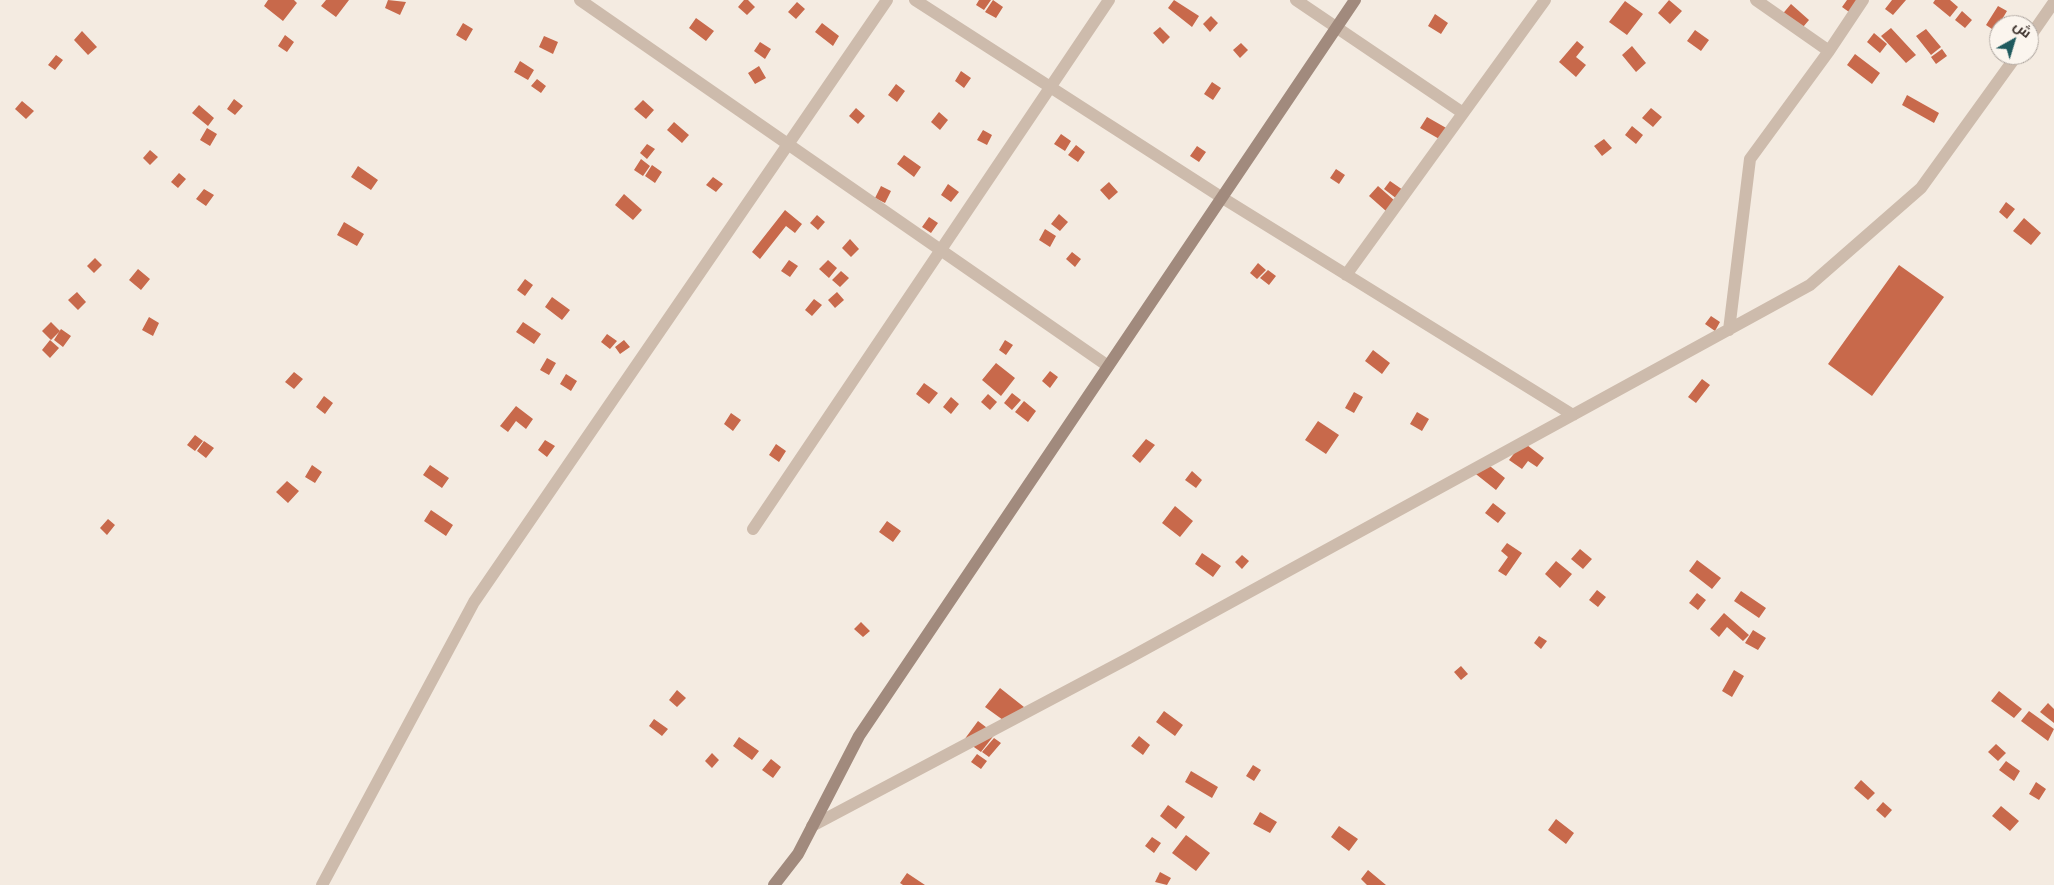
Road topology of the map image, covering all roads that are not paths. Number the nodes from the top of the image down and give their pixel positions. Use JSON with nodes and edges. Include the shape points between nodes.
{"nodes":[{"id":1,"x":580,"y":0,"type":"edge"},
{"id":2,"x":887,"y":0,"type":"edge"},
{"id":3,"x":915,"y":0,"type":"edge"},
{"id":4,"x":1109,"y":0,"type":"edge"},
{"id":5,"x":1296,"y":0,"type":"edge"},
{"id":6,"x":1355,"y":0,"type":"edge"},
{"id":7,"x":1545,"y":0,"type":"edge"},
{"id":8,"x":1756,"y":0,"type":"edge"},
{"id":9,"x":1863,"y":0,"type":"edge"},
{"id":10,"x":2054,"y":2,"type":"edge"},
{"id":11,"x":2039,"y":24,"type":"edge"},
{"id":12,"x":1336,"y":27,"type":"junction"},
{"id":13,"x":1830,"y":51,"type":"junction"},
{"id":14,"x":2010,"y":65,"type":"edge"},
{"id":15,"x":1050,"y":87,"type":"junction"},
{"id":16,"x":1463,"y":113,"type":"junction"},
{"id":17,"x":788,"y":144,"type":"junction"},
{"id":18,"x":1221,"y":197,"type":"junction"},
{"id":19,"x":941,"y":250,"type":"junction"},
{"id":20,"x":1346,"y":274,"type":"junction"},
{"id":21,"x":1729,"y":330,"type":"junction"},
{"id":22,"x":1108,"y":366,"type":"junction"},
{"id":23,"x":1573,"y":415,"type":"junction"},
{"id":24,"x":753,"y":529,"type":"dead end"},
{"id":25,"x":812,"y":826,"type":"junction"},
{"id":26,"x":322,"y":885,"type":"edge"},
{"id":27,"x":774,"y":885,"type":"edge"}],
"edges":[{"from":1,"to":17,"type":"street"},
{"from":2,"to":17,"type":"street"},
{"from":3,"to":15,"type":"street"},
{"from":4,"to":15,"type":"street"},
{"from":5,"to":12,"type":"street"},
{"from":6,"to":12,"type":"street"},
{"from":7,"to":16,"type":"street"},
{"from":8,"to":13,"type":"street"},
{"from":9,"to":13,"type":"street"},
{"from":10,"to":11,"type":"street"},
{"from":12,"to":16,"type":"street"},
{"from":12,"to":18,"type":"street"},
{"from":13,"to":21,"type":"street","via":[[1750,159]]},
{"from":14,"to":21,"type":"street","via":[[1921,188],[1810,285]]},
{"from":15,"to":18,"type":"street"},
{"from":15,"to":19,"type":"street"},
{"from":16,"to":20,"type":"street"},
{"from":17,"to":19,"type":"street"},
{"from":17,"to":26,"type":"street","via":[[474,602]]},
{"from":18,"to":20,"type":"street"},
{"from":18,"to":22,"type":"street"},
{"from":19,"to":22,"type":"street"},
{"from":19,"to":24,"type":"street"},
{"from":20,"to":23,"type":"street"},
{"from":21,"to":23,"type":"street"},
{"from":22,"to":25,"type":"street","via":[[859,736]]},
{"from":23,"to":25,"type":"street","via":[[1129,658]]},
{"from":25,"to":27,"type":"street","via":[[798,854]]}]}
